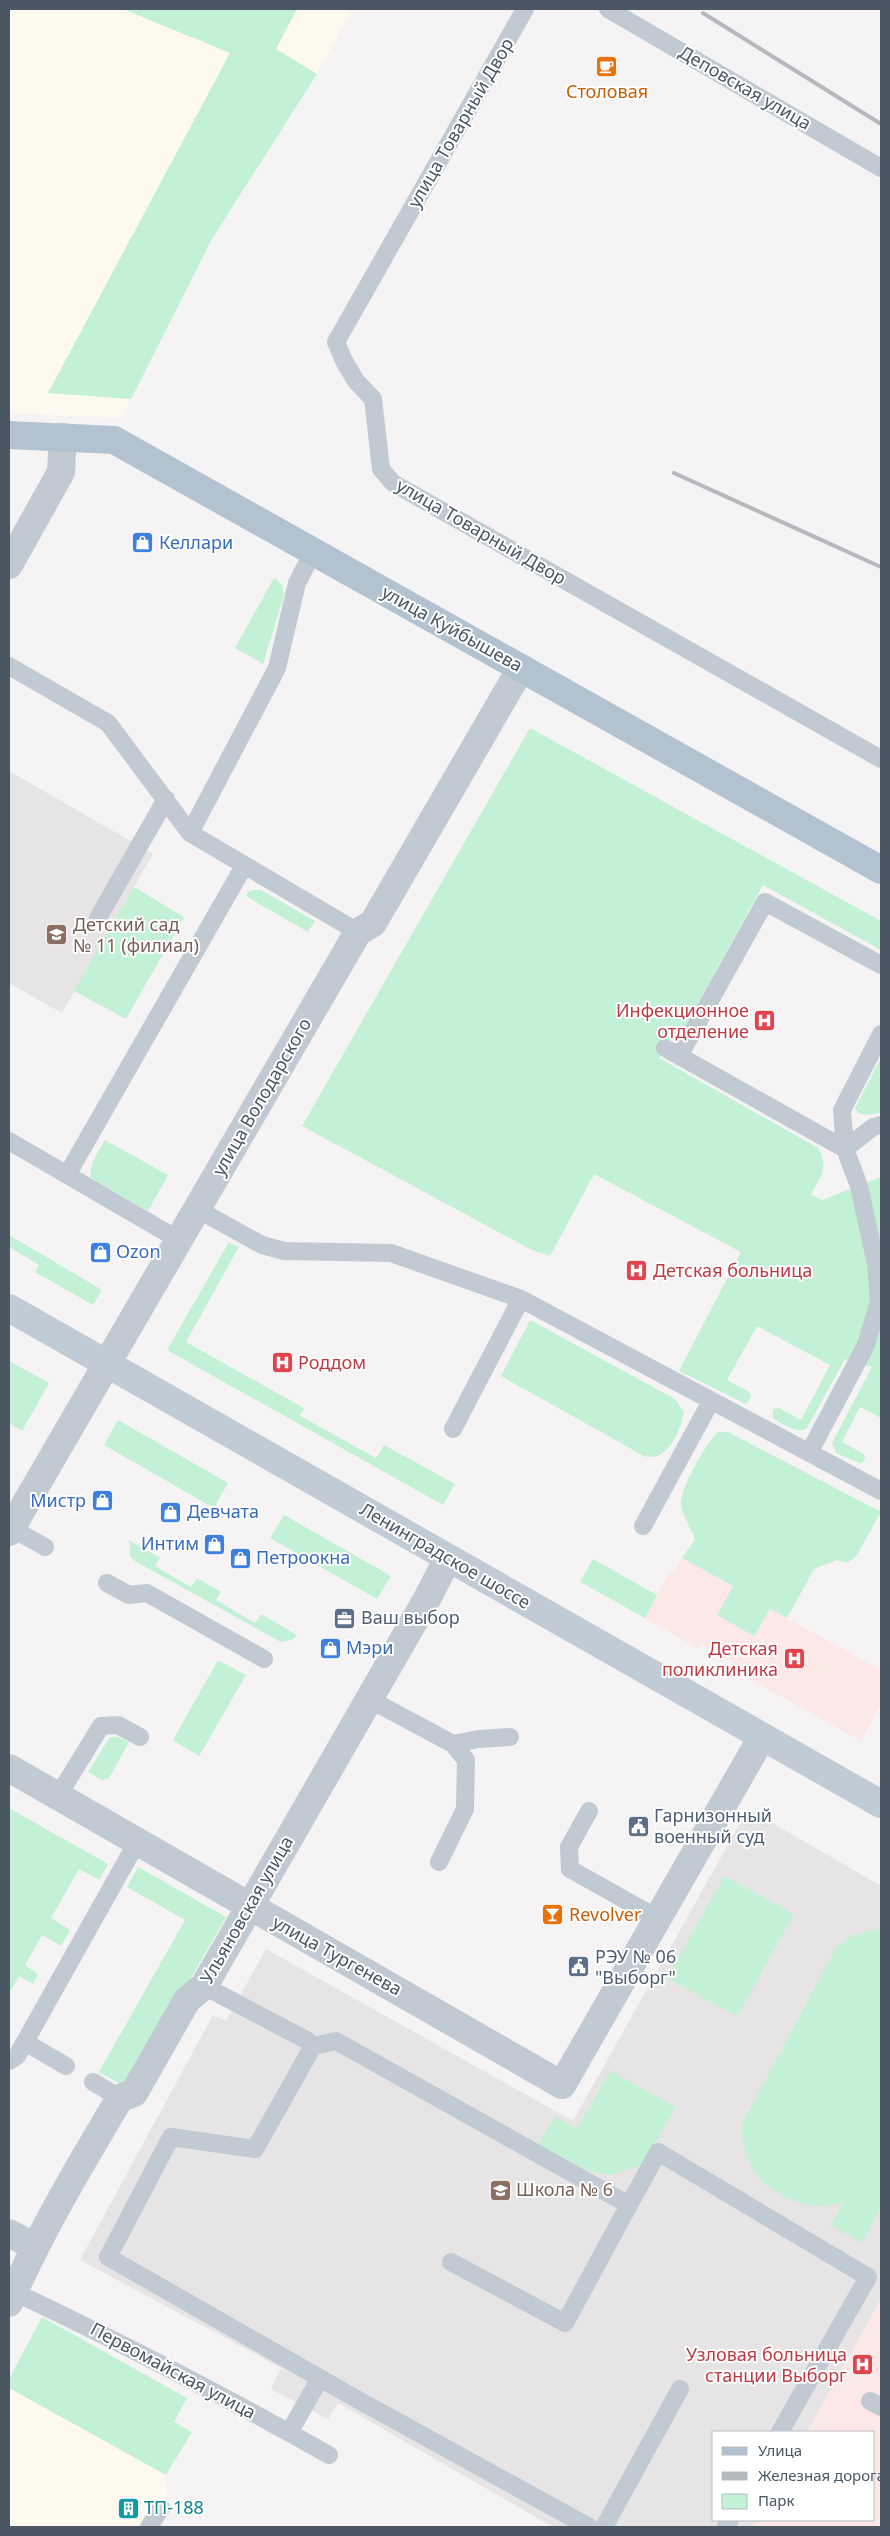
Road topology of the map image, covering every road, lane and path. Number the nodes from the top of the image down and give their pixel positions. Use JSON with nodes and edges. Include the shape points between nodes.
{"nodes":[{"id":1,"x":525,"y":9,"type":"edge"},
{"id":2,"x":608,"y":9,"type":"edge"},
{"id":3,"x":881,"y":168,"type":"edge"},
{"id":4,"x":9,"y":435,"type":"edge"},
{"id":5,"x":63,"y":437,"type":"junction"},
{"id":6,"x":313,"y":552,"type":"junction"},
{"id":7,"x":9,"y":565,"type":"edge"},
{"id":8,"x":9,"y":666,"type":"edge"},
{"id":9,"x":521,"y":668,"type":"junction"},
{"id":10,"x":881,"y":760,"type":"edge"},
{"id":11,"x":166,"y":799,"type":"junction"},
{"id":12,"x":190,"y":833,"type":"junction"},
{"id":13,"x":244,"y":866,"type":"junction"},
{"id":14,"x":881,"y":870,"type":"edge"},
{"id":15,"x":98,"y":918,"type":"dead end"},
{"id":16,"x":358,"y":932,"type":"junction"},
{"id":17,"x":881,"y":965,"type":"edge"},
{"id":18,"x":881,"y":1034,"type":"edge"},
{"id":19,"x":881,"y":1125,"type":"edge"},
{"id":20,"x":9,"y":1141,"type":"edge"},
{"id":21,"x":845,"y":1149,"type":"junction"},
{"id":22,"x":67,"y":1175,"type":"junction"},
{"id":23,"x":197,"y":1209,"type":"junction"},
{"id":24,"x":179,"y":1240,"type":"junction"},
{"id":25,"x":521,"y":1299,"type":"junction"},
{"id":26,"x":880,"y":1301,"type":"edge"},
{"id":27,"x":9,"y":1308,"type":"edge"},
{"id":28,"x":106,"y":1364,"type":"junction"},
{"id":29,"x":711,"y":1401,"type":"junction"},
{"id":30,"x":453,"y":1428,"type":"dead end"},
{"id":31,"x":809,"y":1453,"type":"junction"},
{"id":32,"x":881,"y":1491,"type":"edge"},
{"id":33,"x":13,"y":1516,"type":"edge"},
{"id":34,"x":642,"y":1526,"type":"dead end"},
{"id":35,"x":45,"y":1547,"type":"dead end"},
{"id":36,"x":448,"y":1558,"type":"junction"},
{"id":37,"x":108,"y":1583,"type":"dead end"},
{"id":38,"x":264,"y":1659,"type":"dead end"},
{"id":39,"x":369,"y":1699,"type":"junction"},
{"id":40,"x":140,"y":1737,"type":"dead end"},
{"id":41,"x":762,"y":1737,"type":"junction"},
{"id":42,"x":510,"y":1738,"type":"dead end"},
{"id":43,"x":453,"y":1744,"type":"junction"},
{"id":44,"x":9,"y":1768,"type":"edge"},
{"id":45,"x":58,"y":1796,"type":"junction"},
{"id":46,"x":881,"y":1804,"type":"edge"},
{"id":47,"x":589,"y":1811,"type":"dead end"},
{"id":48,"x":136,"y":1842,"type":"junction"},
{"id":49,"x":439,"y":1862,"type":"dead end"},
{"id":50,"x":250,"y":1907,"type":"junction"},
{"id":51,"x":659,"y":1919,"type":"junction"},
{"id":52,"x":204,"y":1986,"type":"junction"},
{"id":53,"x":25,"y":2042,"type":"junction"},
{"id":54,"x":313,"y":2046,"type":"junction"},
{"id":55,"x":9,"y":2061,"type":"edge"},
{"id":56,"x":66,"y":2066,"type":"dead end"},
{"id":57,"x":93,"y":2082,"type":"dead end"},
{"id":58,"x":120,"y":2098,"type":"junction"},
{"id":59,"x":629,"y":2205,"type":"junction"},
{"id":60,"x":9,"y":2233,"type":"edge"},
{"id":61,"x":34,"y":2247,"type":"junction"},
{"id":62,"x":452,"y":2262,"type":"dead end"},
{"id":63,"x":11,"y":2297,"type":"edge"},
{"id":64,"x":320,"y":2378,"type":"junction"},
{"id":65,"x":680,"y":2389,"type":"dead end"},
{"id":66,"x":781,"y":2431,"type":"edge"},
{"id":67,"x":289,"y":2433,"type":"junction"},
{"id":68,"x":329,"y":2455,"type":"dead end"},
{"id":69,"x":161,"y":2508,"type":"dead end"},
{"id":70,"x":149,"y":2527,"type":"edge"},
{"id":71,"x":589,"y":2527,"type":"edge"},
{"id":72,"x":604,"y":2527,"type":"edge"}],
"edges":[{"from":1,"to":10,"type":"lane","name":"улица Товарный Двор","via":[[336,342],[352,374],[373,399],[381,469],[394,483]]},
{"from":2,"to":3,"type":"lane","name":"Деповская улица"},
{"from":4,"to":5,"type":"main road","name":"улица Куйбышева"},
{"from":5,"to":6,"type":"main road","name":"улица Куйбышева","via":[[114,440]]},
{"from":5,"to":7,"type":"street","via":[[61,472]]},
{"from":6,"to":9,"type":"main road","name":"улица Куйбышева"},
{"from":6,"to":12,"type":"lane","via":[[298,583],[277,668]]},
{"from":8,"to":11,"type":"lane","via":[[108,723]]},
{"from":9,"to":14,"type":"main road","name":"улица Куйбышева"},
{"from":9,"to":16,"type":"street","name":"улица Володарского","via":[[373,923]]},
{"from":11,"to":12,"type":"lane"},
{"from":11,"to":15,"type":"lane"},
{"from":12,"to":13,"type":"lane"},
{"from":13,"to":16,"type":"lane"},
{"from":13,"to":22,"type":"lane"},
{"from":16,"to":23,"type":"street","name":"улица Володарского"},
{"from":17,"to":21,"type":"lane","via":[[765,902],[672,1052]]},
{"from":18,"to":21,"type":"lane","via":[[842,1110]]},
{"from":19,"to":21,"type":"lane","via":[[873,1127]]},
{"from":20,"to":22,"type":"lane"},
{"from":21,"to":26,"type":"lane","via":[[861,1193]]},
{"from":22,"to":24,"type":"lane"},
{"from":23,"to":24,"type":"street","name":"улица Володарского"},
{"from":23,"to":25,"type":"lane","via":[[262,1245],[284,1251],[391,1253]]},
{"from":24,"to":28,"type":"street","name":"улица Володарского"},
{"from":25,"to":29,"type":"lane"},
{"from":25,"to":30,"type":"lane"},
{"from":26,"to":31,"type":"lane","via":[[866,1345]]},
{"from":27,"to":28,"type":"main road","name":"Ленинградское шоссе"},
{"from":28,"to":33,"type":"street","name":"улица Володарского"},
{"from":28,"to":36,"type":"main road","name":"Ленинградское шоссе"},
{"from":29,"to":31,"type":"lane"},
{"from":29,"to":34,"type":"lane"},
{"from":31,"to":32,"type":"lane"},
{"from":33,"to":35,"type":"lane"},
{"from":36,"to":39,"type":"street","name":"Ульяновская улица"},
{"from":36,"to":41,"type":"main road","name":"Ленинградское шоссе"},
{"from":37,"to":38,"type":"lane","via":[[129,1595],[147,1593]]},
{"from":39,"to":43,"type":"lane"},
{"from":39,"to":50,"type":"street","name":"Ульяновская улица"},
{"from":40,"to":45,"type":"lane","via":[[118,1725],[101,1726]]},
{"from":41,"to":46,"type":"main road","name":"Ленинградское шоссе"},
{"from":41,"to":51,"type":"street"},
{"from":42,"to":43,"type":"lane"},
{"from":43,"to":49,"type":"lane","via":[[466,1760],[465,1808]]},
{"from":44,"to":45,"type":"street","name":"улица Тургенева"},
{"from":45,"to":48,"type":"street","name":"улица Тургенева"},
{"from":47,"to":51,"type":"lane","via":[[569,1847],[570,1868]]},
{"from":48,"to":50,"type":"street","name":"улица Тургенева"},
{"from":48,"to":53,"type":"lane"},
{"from":50,"to":51,"type":"street","name":"улица Тургенева","via":[[562,2085]]},
{"from":50,"to":52,"type":"street","name":"Ульяновская улица"},
{"from":52,"to":54,"type":"lane"},
{"from":52,"to":58,"type":"street","name":"Ульяновская улица","via":[[187,2000],[134,2093]]},
{"from":53,"to":55,"type":"lane","via":[[17,2056]]},
{"from":53,"to":56,"type":"lane"},
{"from":54,"to":59,"type":"lane","via":[[336,2041]]},
{"from":54,"to":64,"type":"lane","via":[[254,2149],[171,2137],[108,2257]]},
{"from":57,"to":58,"type":"lane"},
{"from":58,"to":61,"type":"street","name":"Ульяновская улица"},
{"from":59,"to":62,"type":"lane","via":[[565,2323]]},
{"from":59,"to":66,"type":"lane","via":[[658,2152],[868,2277]]},
{"from":60,"to":61,"type":"street"},
{"from":61,"to":63,"type":"street","name":"Ульяновская улица"},
{"from":63,"to":67,"type":"lane","name":"Первомайская улица","via":[[109,2337]]},
{"from":64,"to":67,"type":"lane"},
{"from":64,"to":71,"type":"lane"},
{"from":65,"to":72,"type":"lane"},
{"from":67,"to":68,"type":"lane","name":"Первомайская улица"},
{"from":69,"to":70,"type":"lane"}]}
